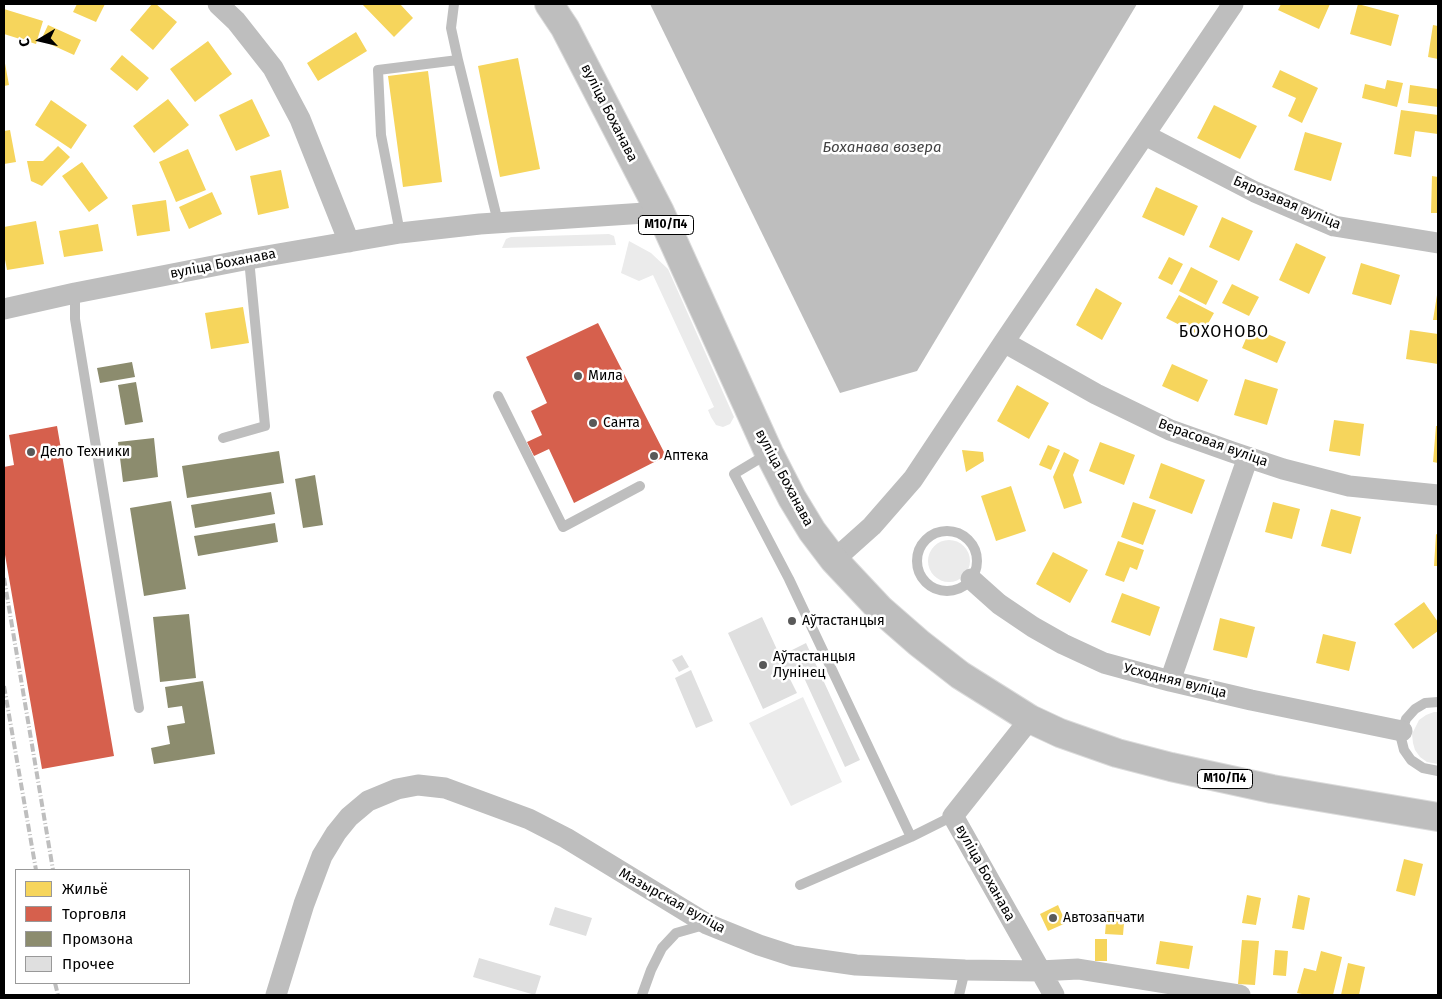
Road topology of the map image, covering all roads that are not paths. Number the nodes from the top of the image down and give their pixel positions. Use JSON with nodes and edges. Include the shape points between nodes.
{"nodes":[{"id":1,"x":218,"y":4,"type":"edge"},
{"id":2,"x":454,"y":4,"type":"edge"},
{"id":3,"x":549,"y":4,"type":"edge"},
{"id":4,"x":1234,"y":4,"type":"edge"},
{"id":5,"x":458,"y":60,"type":"junction"},
{"id":6,"x":1145,"y":135,"type":"junction"},
{"id":7,"x":660,"y":212,"type":"junction"},
{"id":8,"x":498,"y":222,"type":"junction"},
{"id":9,"x":400,"y":233,"type":"junction"},
{"id":10,"x":349,"y":242,"type":"junction"},
{"id":11,"x":1438,"y":243,"type":"edge"},
{"id":12,"x":249,"y":259,"type":"junction"},
{"id":13,"x":75,"y":292,"type":"junction"},
{"id":14,"x":4,"y":309,"type":"edge"},
{"id":15,"x":1004,"y":342,"type":"junction"},
{"id":16,"x":498,"y":396,"type":"dead end"},
{"id":17,"x":222,"y":438,"type":"dead end"},
{"id":18,"x":769,"y":453,"type":"junction"},
{"id":19,"x":1248,"y":457,"type":"junction"},
{"id":20,"x":640,"y":486,"type":"dead end"},
{"id":21,"x":1438,"y":495,"type":"edge"},
{"id":22,"x":834,"y":560,"type":"junction"},
{"id":23,"x":972,"y":579,"type":"junction"},
{"id":24,"x":1170,"y":681,"type":"junction"},
{"id":25,"x":1438,"y":702,"type":"edge"},
{"id":26,"x":139,"y":708,"type":"dead end"},
{"id":27,"x":1030,"y":719,"type":"junction"},
{"id":28,"x":1402,"y":730,"type":"junction"},
{"id":29,"x":1438,"y":771,"type":"edge"},
{"id":30,"x":1434,"y":814,"type":"edge"},
{"id":31,"x":953,"y":816,"type":"junction"},
{"id":32,"x":911,"y":837,"type":"junction"},
{"id":33,"x":800,"y":885,"type":"dead end"},
{"id":34,"x":707,"y":924,"type":"junction"},
{"id":35,"x":965,"y":970,"type":"junction"},
{"id":36,"x":1040,"y":971,"type":"junction"},
{"id":37,"x":279,"y":992,"type":"edge"},
{"id":38,"x":642,"y":995,"type":"edge"},
{"id":39,"x":959,"y":995,"type":"edge"},
{"id":40,"x":1054,"y":995,"type":"edge"},
{"id":41,"x":1240,"y":995,"type":"edge"}],
"edges":[{"from":1,"to":10,"type":"street","via":[[236,21],[273,68],[300,119]]},
{"from":2,"to":5,"type":"lane","via":[[451,28]]},
{"from":3,"to":7,"type":"main road","name":"вуліца Боханава","number":"М10/П4","via":[[565,28]]},
{"from":4,"to":6,"type":"street"},
{"from":5,"to":8,"type":"lane"},
{"from":5,"to":9,"type":"lane","via":[[378,70],[381,135]]},
{"from":6,"to":11,"type":"street","name":"Бярозавая вуліца","via":[[1255,192],[1334,226]]},
{"from":6,"to":15,"type":"street"},
{"from":7,"to":8,"type":"street","name":"вуліца Боханава"},
{"from":7,"to":18,"type":"main road","name":"вуліца Боханава","number":"М10/П4"},
{"from":8,"to":9,"type":"street","name":"вуліца Боханава"},
{"from":9,"to":10,"type":"street","name":"вуліца Боханава"},
{"from":10,"to":12,"type":"street","name":"вуліца Боханава"},
{"from":12,"to":13,"type":"street","name":"вуліца Боханава"},
{"from":12,"to":17,"type":"lane","via":[[265,426]]},
{"from":13,"to":14,"type":"street","name":"вуліца Боханава"},
{"from":13,"to":26,"type":"lane","via":[[74,319]]},
{"from":15,"to":19,"type":"street","name":"Верасовая вуліца","via":[[1096,394],[1170,430]]},
{"from":15,"to":22,"type":"street","via":[[913,479],[872,526]]},
{"from":16,"to":20,"type":"lane","via":[[563,527]]},
{"from":18,"to":22,"type":"main road","name":"вуліца Боханава","number":"М10/П4","via":[[807,523]]},
{"from":18,"to":32,"type":"lane","via":[[734,474],[789,579]]},
{"from":19,"to":21,"type":"street","name":"Верасовая вуліца","via":[[1349,486]]},
{"from":19,"to":24,"type":"street"},
{"from":22,"to":27,"type":"main road","name":"вуліца Боханава","number":"М10/П4","via":[[880,609],[919,643],[960,675]]},
{"from":23,"to":23,"type":"lane","via":[[977,558],[966,537],[942,531],[933,534],[920,546],[916,561],[918,571],[932,588],[956,590]]},
{"from":23,"to":24,"type":"street","name":"Усходняя вуліца","via":[[999,604],[1063,644],[1104,663]]},
{"from":24,"to":28,"type":"street","name":"Усходняя вуліца"},
{"from":25,"to":28,"type":"lane","via":[[1425,703],[1415,709]]},
{"from":27,"to":30,"type":"main road","number":"М10/П4","via":[[1109,750],[1171,767],[1272,789]]},
{"from":27,"to":31,"type":"street","name":"вуліца Боханава"},
{"from":28,"to":29,"type":"lane","via":[[1404,750],[1411,760],[1423,768]]},
{"from":31,"to":32,"type":"lane"},
{"from":31,"to":36,"type":"street","name":"вуліца Боханава"},
{"from":32,"to":33,"type":"lane"},
{"from":34,"to":35,"type":"street","name":"Мазырская вуліца","via":[[793,956],[856,965]]},
{"from":34,"to":37,"type":"street","name":"Мазырская вуліца","via":[[529,819],[445,788],[418,785],[368,800],[348,817],[336,833],[322,856],[304,904]]},
{"from":34,"to":38,"type":"lane","via":[[676,933],[662,948]]},
{"from":35,"to":36,"type":"street","name":"Мазырская вуліца"},
{"from":35,"to":39,"type":"lane"},
{"from":36,"to":40,"type":"street","name":"вуліца Боханава"},
{"from":36,"to":41,"type":"street","name":"Мазырская вуліца","via":[[1078,969]]}]}
